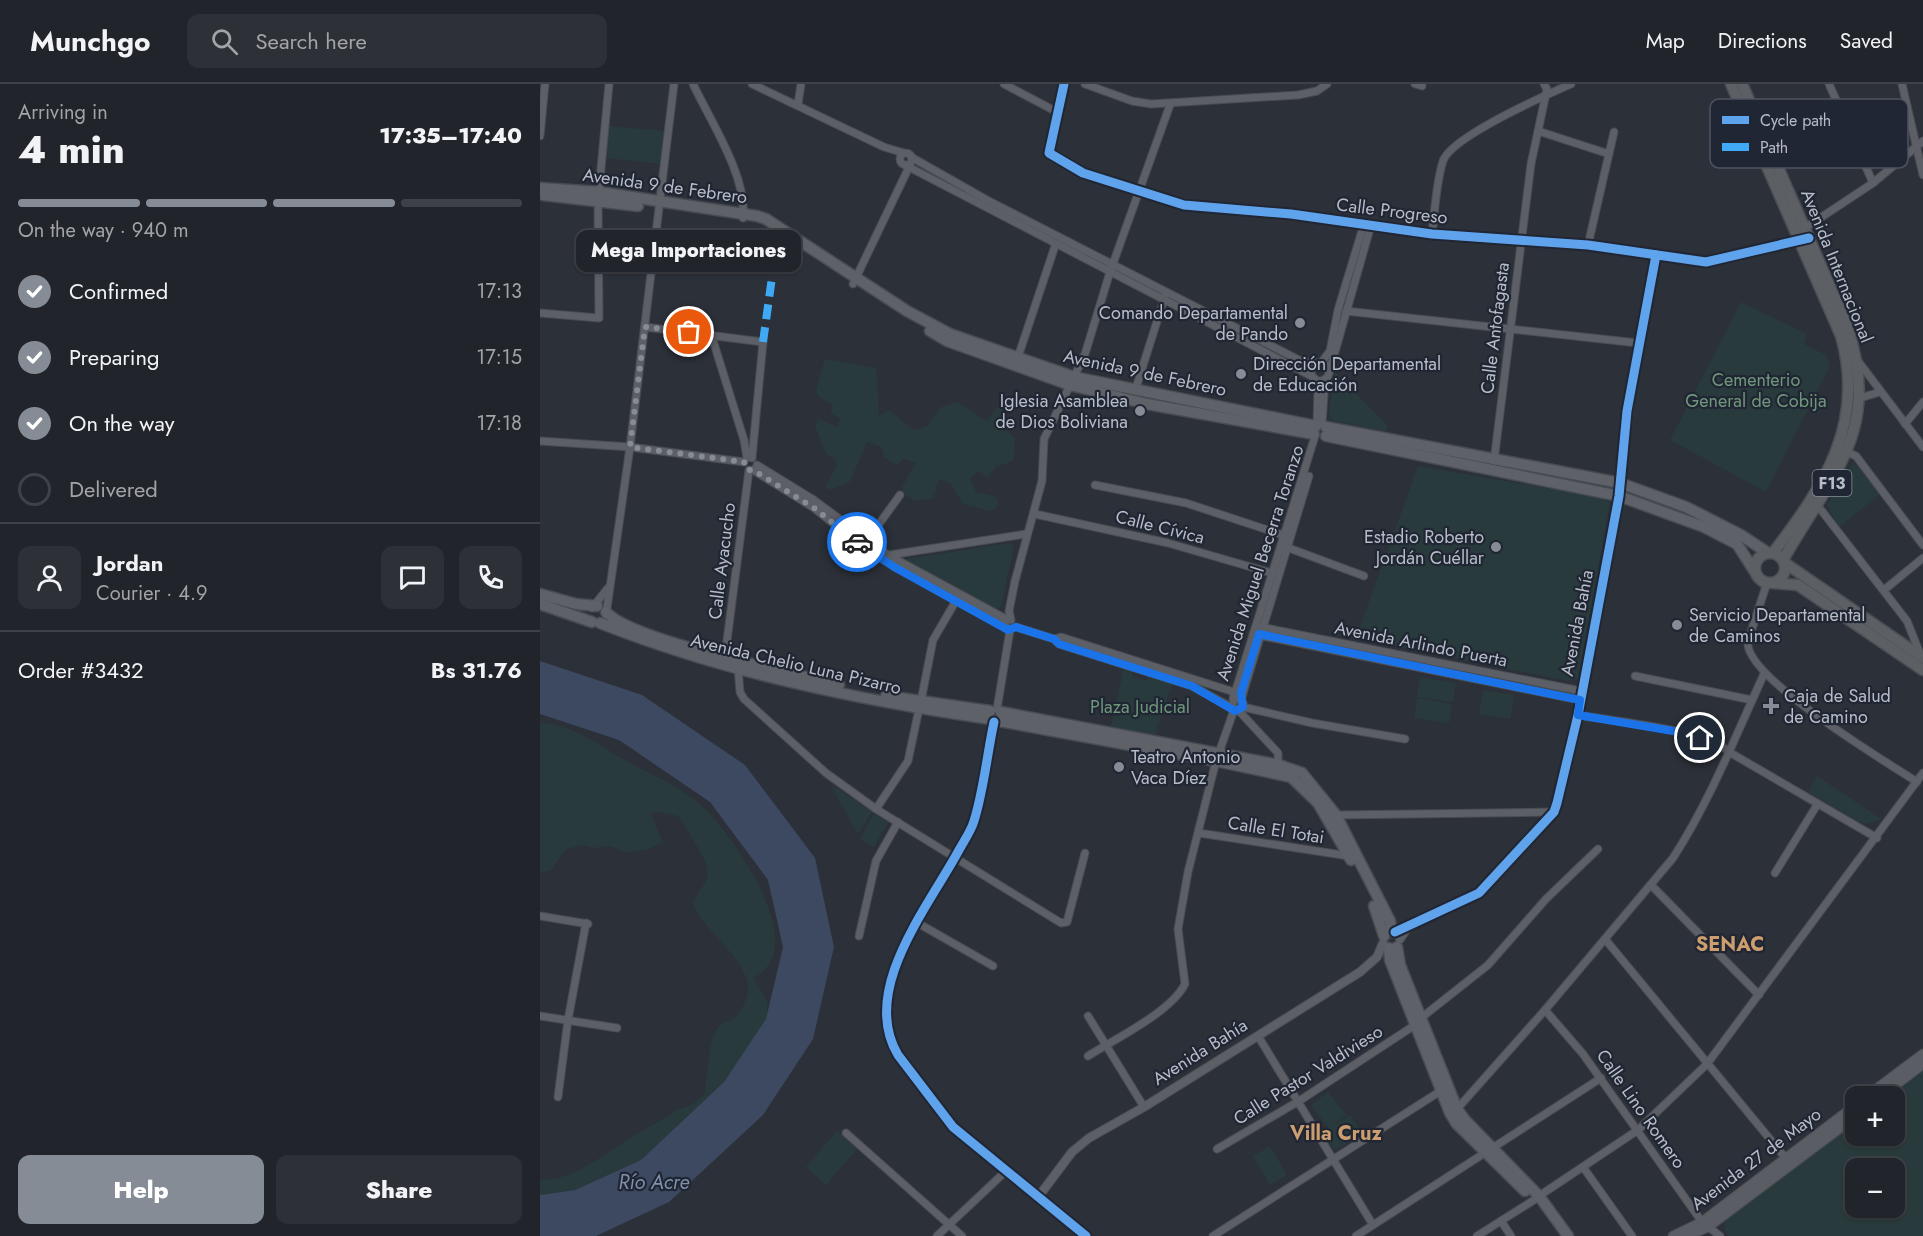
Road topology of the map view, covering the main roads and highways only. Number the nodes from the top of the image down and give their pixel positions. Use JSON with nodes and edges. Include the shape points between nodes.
{"nodes":[{"id":1,"x":1731,"y":84,"type":"edge"},
{"id":2,"x":1742,"y":84,"type":"edge"},
{"id":3,"x":1738,"y":99,"type":"edge"},
{"id":4,"x":1748,"y":99,"type":"edge"},
{"id":5,"x":1771,"y":168,"type":"edge"},
{"id":6,"x":1776,"y":168,"type":"edge"},
{"id":7,"x":540,"y":188,"type":"edge"},
{"id":8,"x":540,"y":195,"type":"edge"},
{"id":9,"x":598,"y":196,"type":"junction"},
{"id":10,"x":1803,"y":235,"type":"junction"},
{"id":11,"x":855,"y":282,"type":"junction"},
{"id":12,"x":1072,"y":381,"type":"junction"},
{"id":13,"x":1320,"y":431,"type":"junction"},
{"id":14,"x":1844,"y":451,"type":"junction"},
{"id":15,"x":1771,"y":553,"type":"junction"},
{"id":16,"x":1784,"y":562,"type":"junction"},
{"id":17,"x":1755,"y":572,"type":"junction"},
{"id":18,"x":1770,"y":583,"type":"junction"},
{"id":19,"x":540,"y":594,"type":"edge"},
{"id":20,"x":540,"y":604,"type":"edge"},
{"id":21,"x":599,"y":613,"type":"junction"},
{"id":22,"x":1922,"y":658,"type":"edge"},
{"id":23,"x":1923,"y":670,"type":"edge"},
{"id":24,"x":920,"y":705,"type":"junction"},
{"id":25,"x":1278,"y":769,"type":"junction"},
{"id":26,"x":1391,"y":940,"type":"junction"},
{"id":27,"x":1418,"y":1021,"type":"junction"},
{"id":28,"x":1923,"y":1054,"type":"edge"},
{"id":29,"x":1923,"y":1064,"type":"edge"},
{"id":30,"x":1880,"y":1086,"type":"edge"},
{"id":31,"x":1894,"y":1086,"type":"edge"},
{"id":32,"x":1845,"y":1115,"type":"edge"},
{"id":33,"x":1845,"y":1124,"type":"edge"},
{"id":34,"x":1489,"y":1150,"type":"junction"},
{"id":35,"x":1789,"y":1162,"type":"junction"},
{"id":36,"x":1536,"y":1198,"type":"junction"},
{"id":37,"x":1705,"y":1225,"type":"junction"},
{"id":38,"x":1559,"y":1236,"type":"edge"},
{"id":39,"x":1568,"y":1236,"type":"edge"},
{"id":40,"x":1673,"y":1236,"type":"edge"},
{"id":41,"x":1687,"y":1236,"type":"edge"}],
"edges":[{"from":1,"to":3,"type":"highway","name":"Avenida Internacional","number":"F13"},
{"from":2,"to":4,"type":"highway","name":"Avenida Internacional","number":"F13"},
{"from":5,"to":10,"type":"highway","name":"Avenida Internacional","number":"F13"},
{"from":6,"to":10,"type":"highway","name":"Avenida Internacional","number":"F13"},
{"from":7,"to":9,"type":"main road","name":"Avenida 9 de Febrero"},
{"from":8,"to":9,"type":"main road","name":"Avenida 9 de Febrero"},
{"from":9,"to":11,"type":"main road","name":"Avenida 9 de Febrero","via":[[766,219]]},
{"from":10,"to":14,"type":"highway","name":"Avenida Internacional","number":"F13","via":[[1847,356],[1850,399]]},
{"from":10,"to":14,"type":"highway","name":"Avenida Internacional","number":"F13","via":[[1847,326],[1857,359],[1860,398]]},
{"from":11,"to":12,"type":"main road","name":"Avenida 9 de Febrero","via":[[950,334]]},
{"from":11,"to":12,"type":"main road","name":"Avenida 9 de Febrero","via":[[947,341]]},
{"from":12,"to":13,"type":"main road","name":"Avenida 9 de Febrero","via":[[1136,390]]},
{"from":12,"to":13,"type":"main road","name":"Avenida 9 de Febrero","via":[[1128,400]]},
{"from":13,"to":15,"type":"main road","name":"Avenida 9 de Febrero","via":[[1620,483],[1686,507]]},
{"from":13,"to":17,"type":"main road","name":"Avenida 9 de Febrero","via":[[1619,496],[1679,516],[1737,544]]},
{"from":14,"to":15,"type":"highway","name":"Avenida Internacional","number":"F13"},
{"from":14,"to":16,"type":"highway","name":"Avenida Internacional","number":"F13","via":[[1818,506]]},
{"from":15,"to":16,"type":"highway"},
{"from":15,"to":17,"type":"highway","number":"F13","via":[[1759,557]]},
{"from":16,"to":18,"type":"highway","number":"F13","via":[[1785,574]]},
{"from":16,"to":22,"type":"highway"},
{"from":17,"to":18,"type":"highway","via":[[1759,579]]},
{"from":18,"to":23,"type":"highway","via":[[1798,585]]},
{"from":19,"to":21,"type":"main road","name":"Avenida Chelio Luna Pizarro"},
{"from":20,"to":21,"type":"main road","name":"Avenida Chelio Luna Pizarro"},
{"from":21,"to":24,"type":"main road","name":"Avenida Chelio Luna Pizarro","via":[[655,636]]},
{"from":21,"to":24,"type":"main road","name":"Avenida Chelio Luna Pizarro","via":[[671,651],[873,701]]},
{"from":24,"to":25,"type":"main road","name":"Avenida Chelio Luna Pizarro"},
{"from":25,"to":26,"type":"main road","name":"Avenida Chelio Luna Pizarro","via":[[1300,783],[1318,803]]},
{"from":25,"to":26,"type":"main road","name":"Avenida Chelio Luna Pizarro","via":[[1302,773],[1336,815],[1390,921]]},
{"from":26,"to":27,"type":"main road"},
{"from":27,"to":34,"type":"main road","via":[[1457,1108]]},
{"from":27,"to":34,"type":"main road","via":[[1439,1092],[1456,1123]]},
{"from":28,"to":30,"type":"main road"},
{"from":29,"to":31,"type":"main road"},
{"from":32,"to":35,"type":"main road","name":"Avenida 27 de Mayo"},
{"from":33,"to":35,"type":"main road","name":"Avenida 27 de Mayo"},
{"from":34,"to":36,"type":"main road"},
{"from":35,"to":37,"type":"main road","name":"Avenida 27 de Mayo"},
{"from":36,"to":38,"type":"main road"},
{"from":36,"to":39,"type":"main road"},
{"from":37,"to":40,"type":"main road","name":"Avenida 27 de Mayo"},
{"from":37,"to":41,"type":"main road","name":"Avenida 27 de Mayo"}]}
